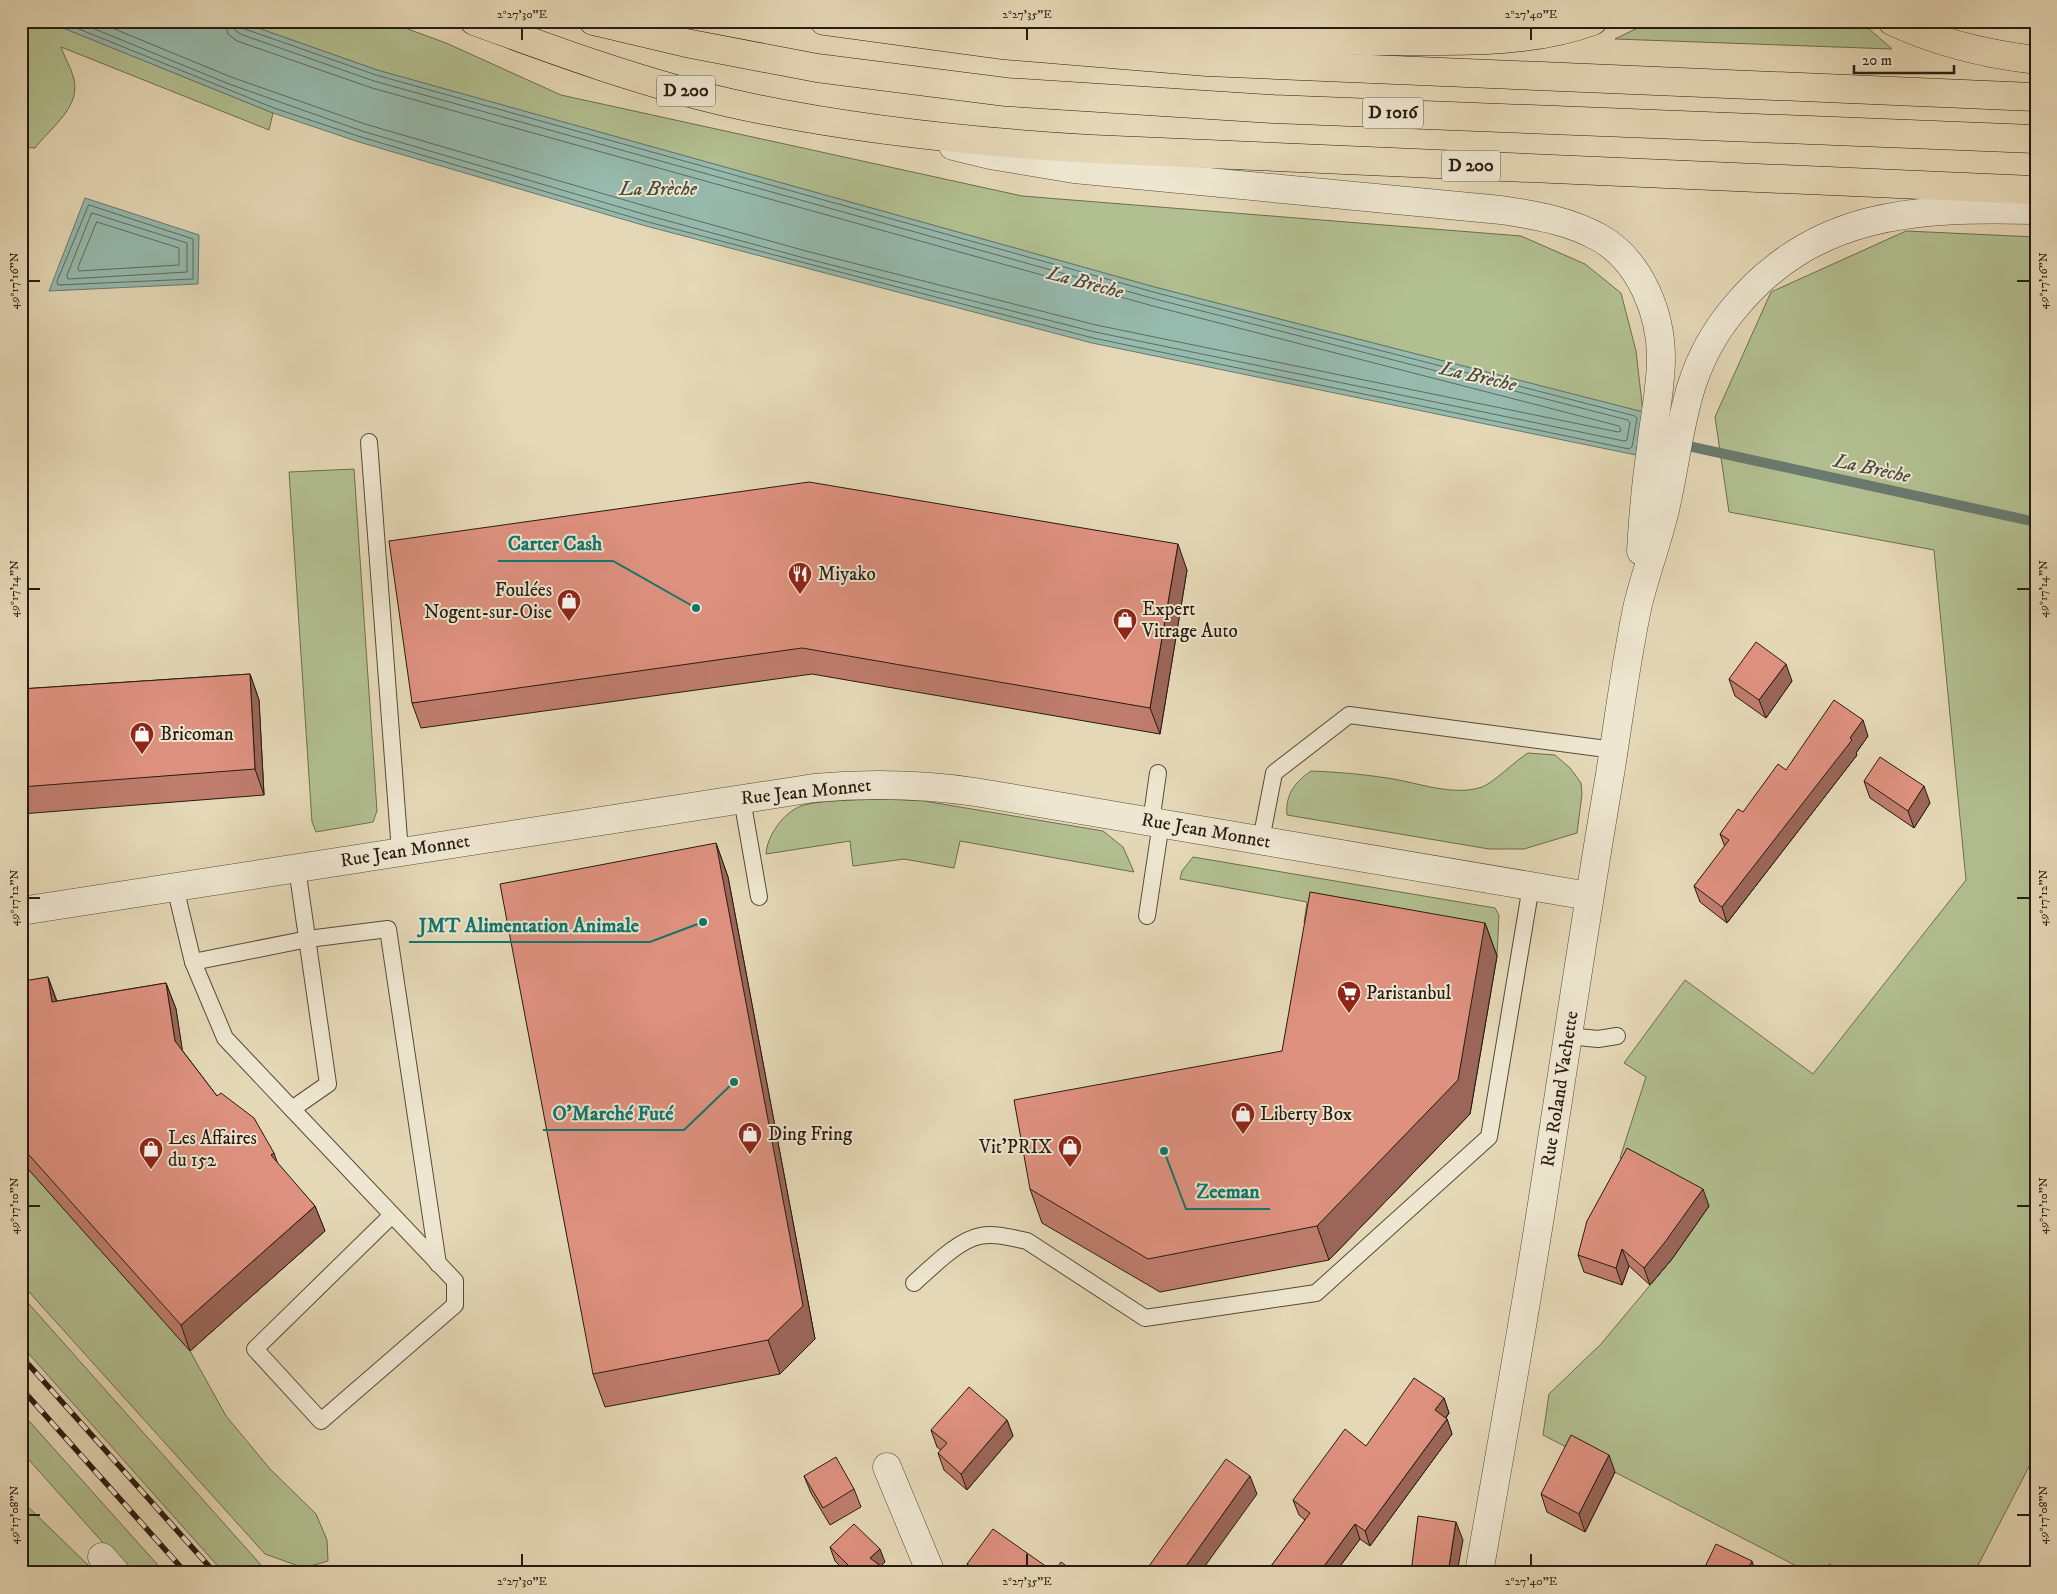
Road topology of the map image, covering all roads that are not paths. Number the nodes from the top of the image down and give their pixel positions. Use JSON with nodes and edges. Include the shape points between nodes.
{"nodes":[{"id":1,"x":474,"y":21,"type":"edge"},
{"id":2,"x":593,"y":21,"type":"edge"},
{"id":3,"x":824,"y":21,"type":"edge"},
{"id":4,"x":1593,"y":21,"type":"edge"},
{"id":5,"x":1892,"y":21,"type":"edge"},
{"id":6,"x":870,"y":29,"type":"junction"},
{"id":7,"x":2036,"y":60,"type":"edge"},
{"id":8,"x":2036,"y":97,"type":"edge"},
{"id":9,"x":906,"y":131,"type":"junction"},
{"id":10,"x":2036,"y":139,"type":"edge"},
{"id":11,"x":2036,"y":190,"type":"edge"},
{"id":12,"x":2036,"y":210,"type":"edge"},
{"id":13,"x":369,"y":442,"type":"dead end"},
{"id":14,"x":1658,"y":483,"type":"junction"},
{"id":15,"x":1614,"y":750,"type":"junction"},
{"id":16,"x":1158,"y":773,"type":"dead end"},
{"id":17,"x":742,"y":799,"type":"junction"},
{"id":18,"x":1156,"y":822,"type":"junction"},
{"id":19,"x":1261,"y":840,"type":"junction"},
{"id":20,"x":400,"y":852,"type":"junction"},
{"id":21,"x":297,"y":868,"type":"junction"},
{"id":22,"x":1530,"y":886,"type":"junction"},
{"id":23,"x":175,"y":887,"type":"junction"},
{"id":24,"x":1589,"y":896,"type":"junction"},
{"id":25,"x":759,"y":897,"type":"dead end"},
{"id":26,"x":21,"y":910,"type":"edge"},
{"id":27,"x":1147,"y":916,"type":"dead end"},
{"id":28,"x":308,"y":939,"type":"junction"},
{"id":29,"x":193,"y":962,"type":"junction"},
{"id":30,"x":1568,"y":1036,"type":"junction"},
{"id":31,"x":1617,"y":1036,"type":"dead end"},
{"id":32,"x":292,"y":1109,"type":"junction"},
{"id":33,"x":392,"y":1215,"type":"junction"},
{"id":34,"x":438,"y":1264,"type":"junction"},
{"id":35,"x":914,"y":1283,"type":"dead end"},
{"id":36,"x":887,"y":1467,"type":"dead end"},
{"id":37,"x":932,"y":1573,"type":"edge"},
{"id":38,"x":1479,"y":1573,"type":"edge"}],
"edges":[{"from":1,"to":9,"type":"main road","number":"D 200","via":[[654,83],[764,109]]},
{"from":2,"to":10,"type":"main road","number":"D 1016","via":[[817,68],[1006,92],[1273,109]]},
{"from":3,"to":6,"type":"main road","number":"D 1016"},
{"from":4,"to":6,"type":"main road","via":[[1547,33],[1438,41],[1293,39],[988,27]]},
{"from":5,"to":7,"type":"main road","via":[[1916,33],[1979,52]]},
{"from":6,"to":8,"type":"main road","number":"D 1016","via":[[1011,46],[1207,62]]},
{"from":9,"to":11,"type":"main road","number":"D 200","via":[[1091,149]]},
{"from":9,"to":14,"type":"street","via":[[990,155],[1074,169],[1502,210],[1583,230],[1613,247],[1626,260],[1648,294],[1655,314],[1661,357],[1657,404]]},
{"from":12,"to":14,"type":"street","via":[[1961,209],[1894,215],[1846,228],[1805,246],[1763,278],[1732,311],[1699,362]]},
{"from":13,"to":20,"type":"lane"},
{"from":14,"to":15,"type":"street","name":"Rue Roland Vachette"},
{"from":15,"to":19,"type":"lane","via":[[1349,714],[1274,773]]},
{"from":15,"to":24,"type":"street","name":"Rue Roland Vachette"},
{"from":16,"to":18,"type":"lane"},
{"from":17,"to":18,"type":"street","name":"Rue Jean Monnet","via":[[814,788],[892,784],[948,788]]},
{"from":17,"to":20,"type":"street","name":"Rue Jean Monnet"},
{"from":17,"to":25,"type":"lane"},
{"from":18,"to":19,"type":"street","name":"Rue Jean Monnet"},
{"from":18,"to":27,"type":"lane"},
{"from":19,"to":22,"type":"street","name":"Rue Jean Monnet"},
{"from":20,"to":21,"type":"street","name":"Rue Jean Monnet"},
{"from":21,"to":23,"type":"street","name":"Rue Jean Monnet"},
{"from":21,"to":28,"type":"lane"},
{"from":22,"to":24,"type":"street","name":"Rue Jean Monnet"},
{"from":22,"to":35,"type":"lane","via":[[1490,1137],[1316,1292],[1145,1318],[1027,1241],[1004,1236],[979,1236],[953,1250]]},
{"from":23,"to":26,"type":"street","name":"Rue Jean Monnet"},
{"from":23,"to":29,"type":"lane"},
{"from":24,"to":30,"type":"street","name":"Rue Roland Vachette"},
{"from":28,"to":29,"type":"lane"},
{"from":28,"to":32,"type":"lane","via":[[328,1084]]},
{"from":28,"to":34,"type":"lane","via":[[388,929]]},
{"from":29,"to":32,"type":"lane","via":[[225,1038]]},
{"from":30,"to":31,"type":"lane","via":[[1598,1039]]},
{"from":30,"to":38,"type":"street","name":"Rue Roland Vachette"},
{"from":32,"to":33,"type":"lane"},
{"from":33,"to":34,"type":"lane"},
{"from":33,"to":34,"type":"lane","via":[[255,1349],[321,1421],[455,1305],[455,1281]]},
{"from":36,"to":37,"type":"street"}]}
